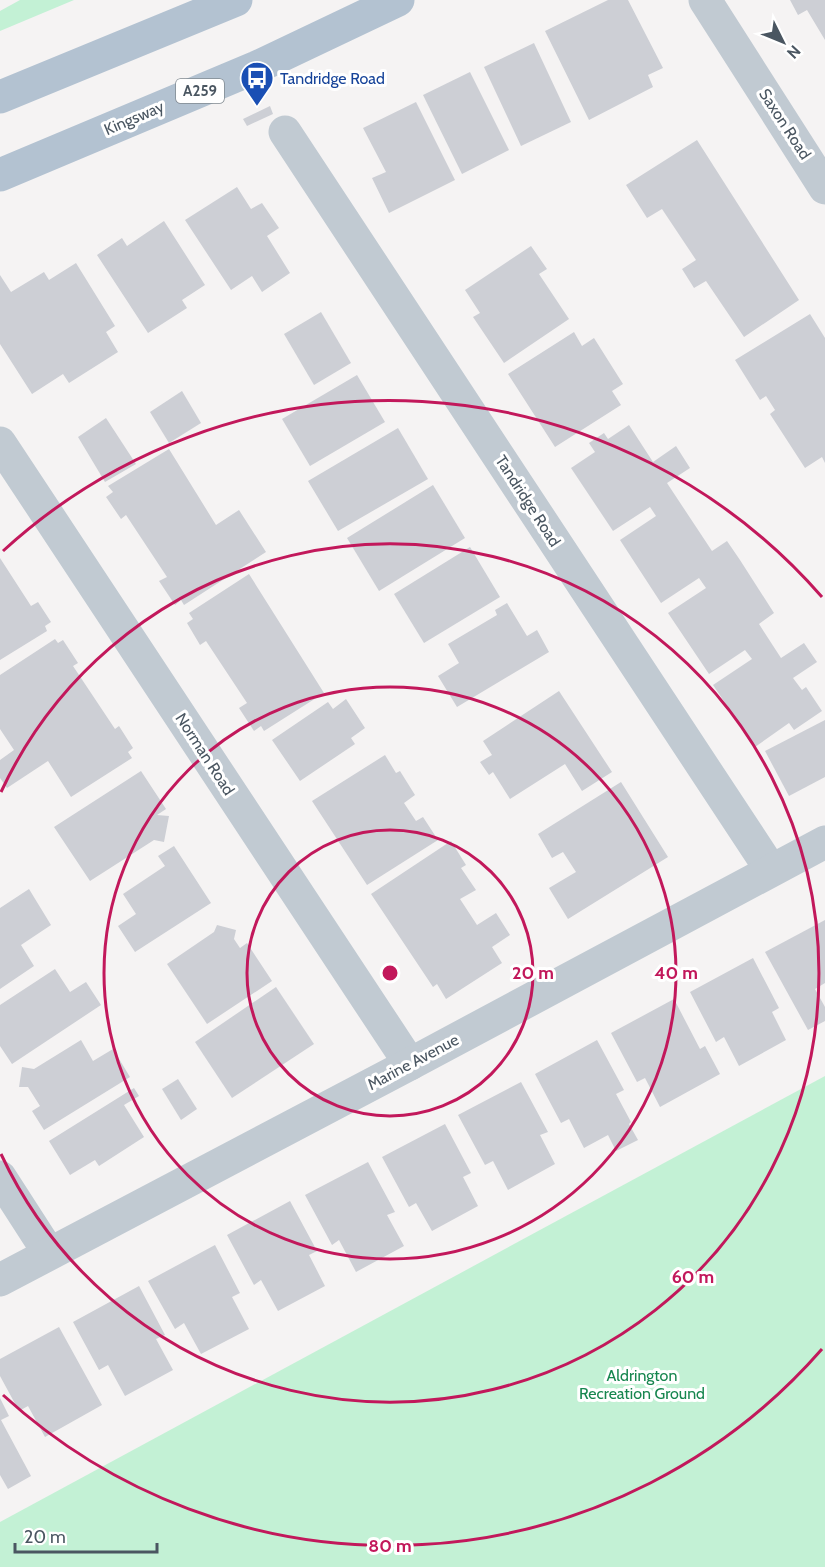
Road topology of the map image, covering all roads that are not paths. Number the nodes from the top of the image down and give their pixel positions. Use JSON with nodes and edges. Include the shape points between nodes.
{"nodes":[{"id":1,"x":236,"y":0,"type":"edge"},
{"id":2,"x":398,"y":0,"type":"edge"},
{"id":3,"x":705,"y":0,"type":"edge"},
{"id":4,"x":0,"y":97,"type":"edge"},
{"id":5,"x":285,"y":132,"type":"dead end"},
{"id":6,"x":0,"y":175,"type":"edge"},
{"id":7,"x":825,"y":188,"type":"edge"},
{"id":8,"x":0,"y":443,"type":"edge"},
{"id":9,"x":825,"y":842,"type":"edge"},
{"id":10,"x":771,"y":870,"type":"junction"},
{"id":11,"x":410,"y":1064,"type":"junction"},
{"id":12,"x":0,"y":1177,"type":"edge"},
{"id":13,"x":49,"y":1253,"type":"junction"},
{"id":14,"x":0,"y":1280,"type":"edge"}],
"edges":[{"from":1,"to":4,"type":"main road"},
{"from":2,"to":6,"type":"main road","name":"Kingsway","number":"A259","via":[[257,67]]},
{"from":3,"to":7,"type":"street","name":"Saxon Road"},
{"from":5,"to":10,"type":"street","name":"Tandridge Road"},
{"from":8,"to":11,"type":"street","name":"Norman Road"},
{"from":9,"to":10,"type":"street","name":"Marine Avenue"},
{"from":10,"to":11,"type":"street","name":"Marine Avenue"},
{"from":11,"to":13,"type":"street","name":"Marine Avenue"},
{"from":12,"to":13,"type":"street"},
{"from":13,"to":14,"type":"street","name":"Marine Avenue"}]}
